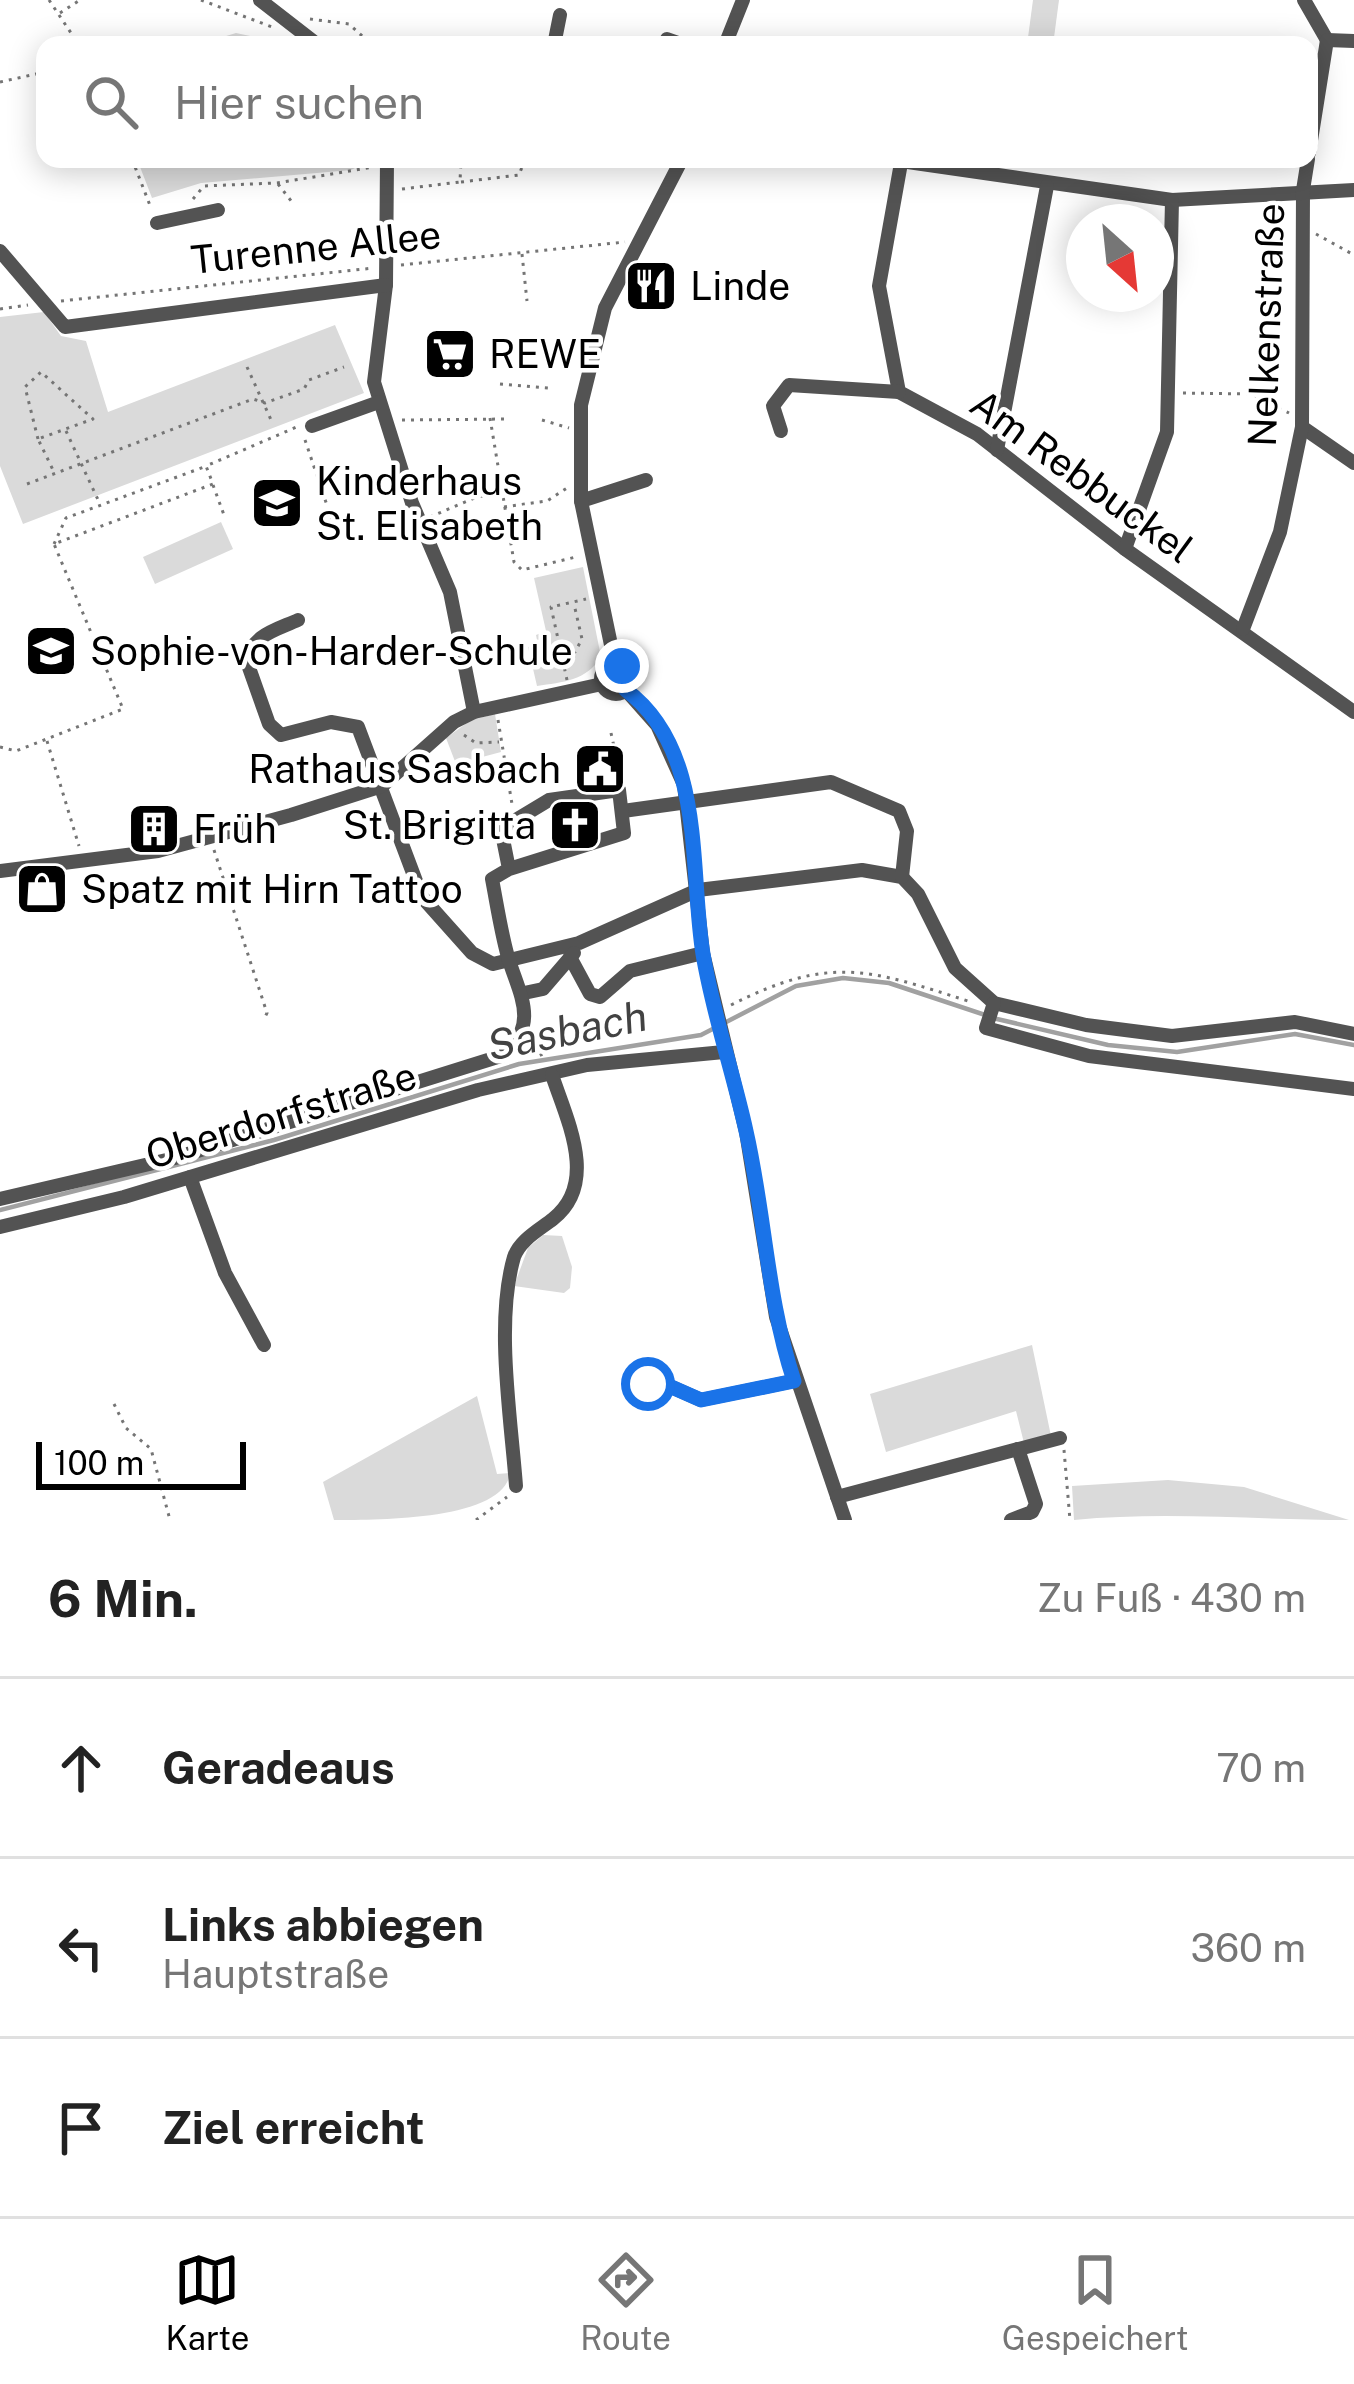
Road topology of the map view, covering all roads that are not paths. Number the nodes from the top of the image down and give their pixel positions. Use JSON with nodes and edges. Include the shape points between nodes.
{"nodes":[{"id":1,"x":260,"y":0,"type":"edge"},
{"id":2,"x":743,"y":0,"type":"edge"},
{"id":3,"x":1304,"y":0,"type":"edge"},
{"id":4,"x":560,"y":14,"type":"dead end"},
{"id":5,"x":306,"y":36,"type":"edge"},
{"id":6,"x":556,"y":36,"type":"edge"},
{"id":7,"x":729,"y":36,"type":"edge"},
{"id":8,"x":1327,"y":40,"type":"junction"},
{"id":9,"x":1354,"y":41,"type":"edge"},
{"id":10,"x":1318,"y":60,"type":"edge"},
{"id":11,"x":387,"y":168,"type":"edge"},
{"id":12,"x":677,"y":168,"type":"edge"},
{"id":13,"x":893,"y":168,"type":"edge"},
{"id":14,"x":936,"y":168,"type":"edge"},
{"id":15,"x":992,"y":168,"type":"edge"},
{"id":16,"x":1306,"y":168,"type":"edge"},
{"id":17,"x":991,"y":177,"type":"junction"},
{"id":18,"x":1047,"y":186,"type":"junction"},
{"id":19,"x":1303,"y":190,"type":"junction"},
{"id":20,"x":1354,"y":190,"type":"edge"},
{"id":21,"x":1172,"y":200,"type":"junction"},
{"id":22,"x":218,"y":210,"type":"dead end"},
{"id":23,"x":157,"y":223,"type":"road end"},
{"id":24,"x":0,"y":251,"type":"edge"},
{"id":25,"x":386,"y":285,"type":"junction"},
{"id":26,"x":899,"y":392,"type":"junction"},
{"id":27,"x":379,"y":402,"type":"junction"},
{"id":28,"x":1302,"y":421,"type":"junction"},
{"id":29,"x":306,"y":426,"type":"road end"},
{"id":30,"x":781,"y":430,"type":"dead end"},
{"id":31,"x":998,"y":450,"type":"junction"},
{"id":32,"x":1354,"y":463,"type":"edge"},
{"id":33,"x":646,"y":480,"type":"dead end"},
{"id":34,"x":580,"y":501,"type":"junction"},
{"id":35,"x":1125,"y":549,"type":"junction"},
{"id":36,"x":298,"y":620,"type":"dead end"},
{"id":37,"x":1244,"y":629,"type":"junction"},
{"id":38,"x":615,"y":664,"type":"junction"},
{"id":39,"x":602,"y":684,"type":"junction"},
{"id":40,"x":626,"y":690,"type":"junction"},
{"id":41,"x":1354,"y":711,"type":"edge"},
{"id":42,"x":474,"y":712,"type":"junction"},
{"id":43,"x":382,"y":785,"type":"junction"},
{"id":44,"x":688,"y":805,"type":"junction"},
{"id":45,"x":623,"y":811,"type":"junction"},
{"id":46,"x":508,"y":868,"type":"junction"},
{"id":47,"x":0,"y":871,"type":"edge"},
{"id":48,"x":902,"y":877,"type":"junction"},
{"id":49,"x":698,"y":890,"type":"junction"},
{"id":50,"x":575,"y":950,"type":"junction"},
{"id":51,"x":703,"y":953,"type":"junction"},
{"id":52,"x":509,"y":962,"type":"junction"},
{"id":53,"x":524,"y":993,"type":"junction"},
{"id":54,"x":991,"y":1012,"type":"junction"},
{"id":55,"x":1354,"y":1034,"type":"edge"},
{"id":56,"x":723,"y":1046,"type":"junction"},
{"id":57,"x":549,"y":1070,"type":"junction"},
{"id":58,"x":1354,"y":1089,"type":"edge"},
{"id":59,"x":190,"y":1178,"type":"junction"},
{"id":60,"x":0,"y":1199,"type":"edge"},
{"id":61,"x":0,"y":1227,"type":"edge"},
{"id":62,"x":264,"y":1345,"type":"dead end"},
{"id":63,"x":794,"y":1381,"type":"junction"},
{"id":64,"x":648,"y":1384,"type":"dead end"},
{"id":65,"x":1060,"y":1438,"type":"road end"},
{"id":66,"x":1018,"y":1449,"type":"junction"},
{"id":67,"x":516,"y":1486,"type":"road end"},
{"id":68,"x":837,"y":1498,"type":"junction"},
{"id":69,"x":845,"y":1520,"type":"edge"},
{"id":70,"x":1011,"y":1520,"type":"edge"}],
"edges":[{"from":1,"to":5,"type":"street"},
{"from":2,"to":7,"type":"street"},
{"from":3,"to":8,"type":"street"},
{"from":4,"to":6,"type":"street"},
{"from":8,"to":9,"type":"street"},
{"from":8,"to":10,"type":"street","name":"Nelkenstraße"},
{"from":11,"to":25,"type":"street"},
{"from":12,"to":34,"type":"street","via":[[594,339],[578,430]]},
{"from":13,"to":26,"type":"street","via":[[879,286]]},
{"from":14,"to":17,"type":"street"},
{"from":15,"to":17,"type":"street"},
{"from":16,"to":19,"type":"street","name":"Nelkenstraße"},
{"from":17,"to":18,"type":"street"},
{"from":18,"to":21,"type":"street"},
{"from":18,"to":31,"type":"street"},
{"from":19,"to":20,"type":"street"},
{"from":19,"to":21,"type":"street"},
{"from":19,"to":28,"type":"street","name":"Nelkenstraße"},
{"from":21,"to":35,"type":"street","via":[[1167,432]]},
{"from":22,"to":23,"type":"street"},
{"from":24,"to":25,"type":"street","via":[[65,327]]},
{"from":25,"to":27,"type":"street","via":[[374,382]]},
{"from":26,"to":30,"type":"street","via":[[789,386],[773,406]]},
{"from":26,"to":31,"type":"street","name":"Am Rebbuckel"},
{"from":27,"to":29,"type":"street"},
{"from":27,"to":42,"type":"street","via":[[449,592]]},
{"from":28,"to":32,"type":"street"},
{"from":28,"to":37,"type":"street","name":"Nelkenstraße","via":[[1280,532]]},
{"from":31,"to":35,"type":"street","name":"Am Rebbuckel"},
{"from":33,"to":34,"type":"street"},
{"from":34,"to":38,"type":"street"},
{"from":35,"to":37,"type":"street","name":"Am Rebbuckel"},
{"from":36,"to":43,"type":"street","via":[[261,636],[249,651],[269,724],[281,735],[331,722],[358,727]]},
{"from":37,"to":41,"type":"street","name":"Am Rebbuckel"},
{"from":38,"to":39,"type":"street"},
{"from":38,"to":40,"type":"street","via":[[629,673]]},
{"from":39,"to":40,"type":"street","via":[[612,694]]},
{"from":39,"to":42,"type":"street"},
{"from":40,"to":44,"type":"street","via":[[657,725]]},
{"from":42,"to":43,"type":"street"},
{"from":43,"to":47,"type":"street","via":[[211,840]]},
{"from":43,"to":52,"type":"street","via":[[422,898],[472,953]]},
{"from":44,"to":45,"type":"street"},
{"from":44,"to":48,"type":"street","via":[[848,786],[905,821]]},
{"from":44,"to":49,"type":"street"},
{"from":45,"to":46,"type":"street","via":[[624,833]]},
{"from":45,"to":46,"type":"street","via":[[619,790],[548,800],[501,829]]},
{"from":46,"to":52,"type":"street","via":[[492,879]]},
{"from":48,"to":49,"type":"street","via":[[862,870]]},
{"from":48,"to":54,"type":"street"},
{"from":49,"to":50,"type":"street"},
{"from":49,"to":51,"type":"street"},
{"from":50,"to":51,"type":"street","via":[[590,994],[600,997],[630,971]]},
{"from":50,"to":52,"type":"street"},
{"from":50,"to":53,"type":"street","via":[[543,989]]},
{"from":51,"to":56,"type":"street","via":[[722,1008]]},
{"from":52,"to":53,"type":"street"},
{"from":53,"to":60,"type":"street","via":[[520,1036],[491,1060],[175,1158]]},
{"from":54,"to":55,"type":"street","via":[[1172,1036],[1294,1022]]},
{"from":54,"to":58,"type":"street","via":[[1006,1035],[1089,1056]]},
{"from":56,"to":57,"type":"street","name":"Oberdorfstraße"},
{"from":56,"to":63,"type":"street"},
{"from":57,"to":59,"type":"street","name":"Oberdorfstraße"},
{"from":57,"to":67,"type":"street","via":[[577,1160],[575,1191],[515,1252],[505,1308]]},
{"from":59,"to":61,"type":"street","name":"Oberdorfstraße"},
{"from":59,"to":62,"type":"street","via":[[225,1274]]},
{"from":63,"to":64,"type":"street","via":[[701,1400]]},
{"from":63,"to":68,"type":"street"},
{"from":65,"to":66,"type":"street"},
{"from":66,"to":68,"type":"street"},
{"from":66,"to":70,"type":"street","via":[[1036,1504]]},
{"from":68,"to":69,"type":"street"}]}
